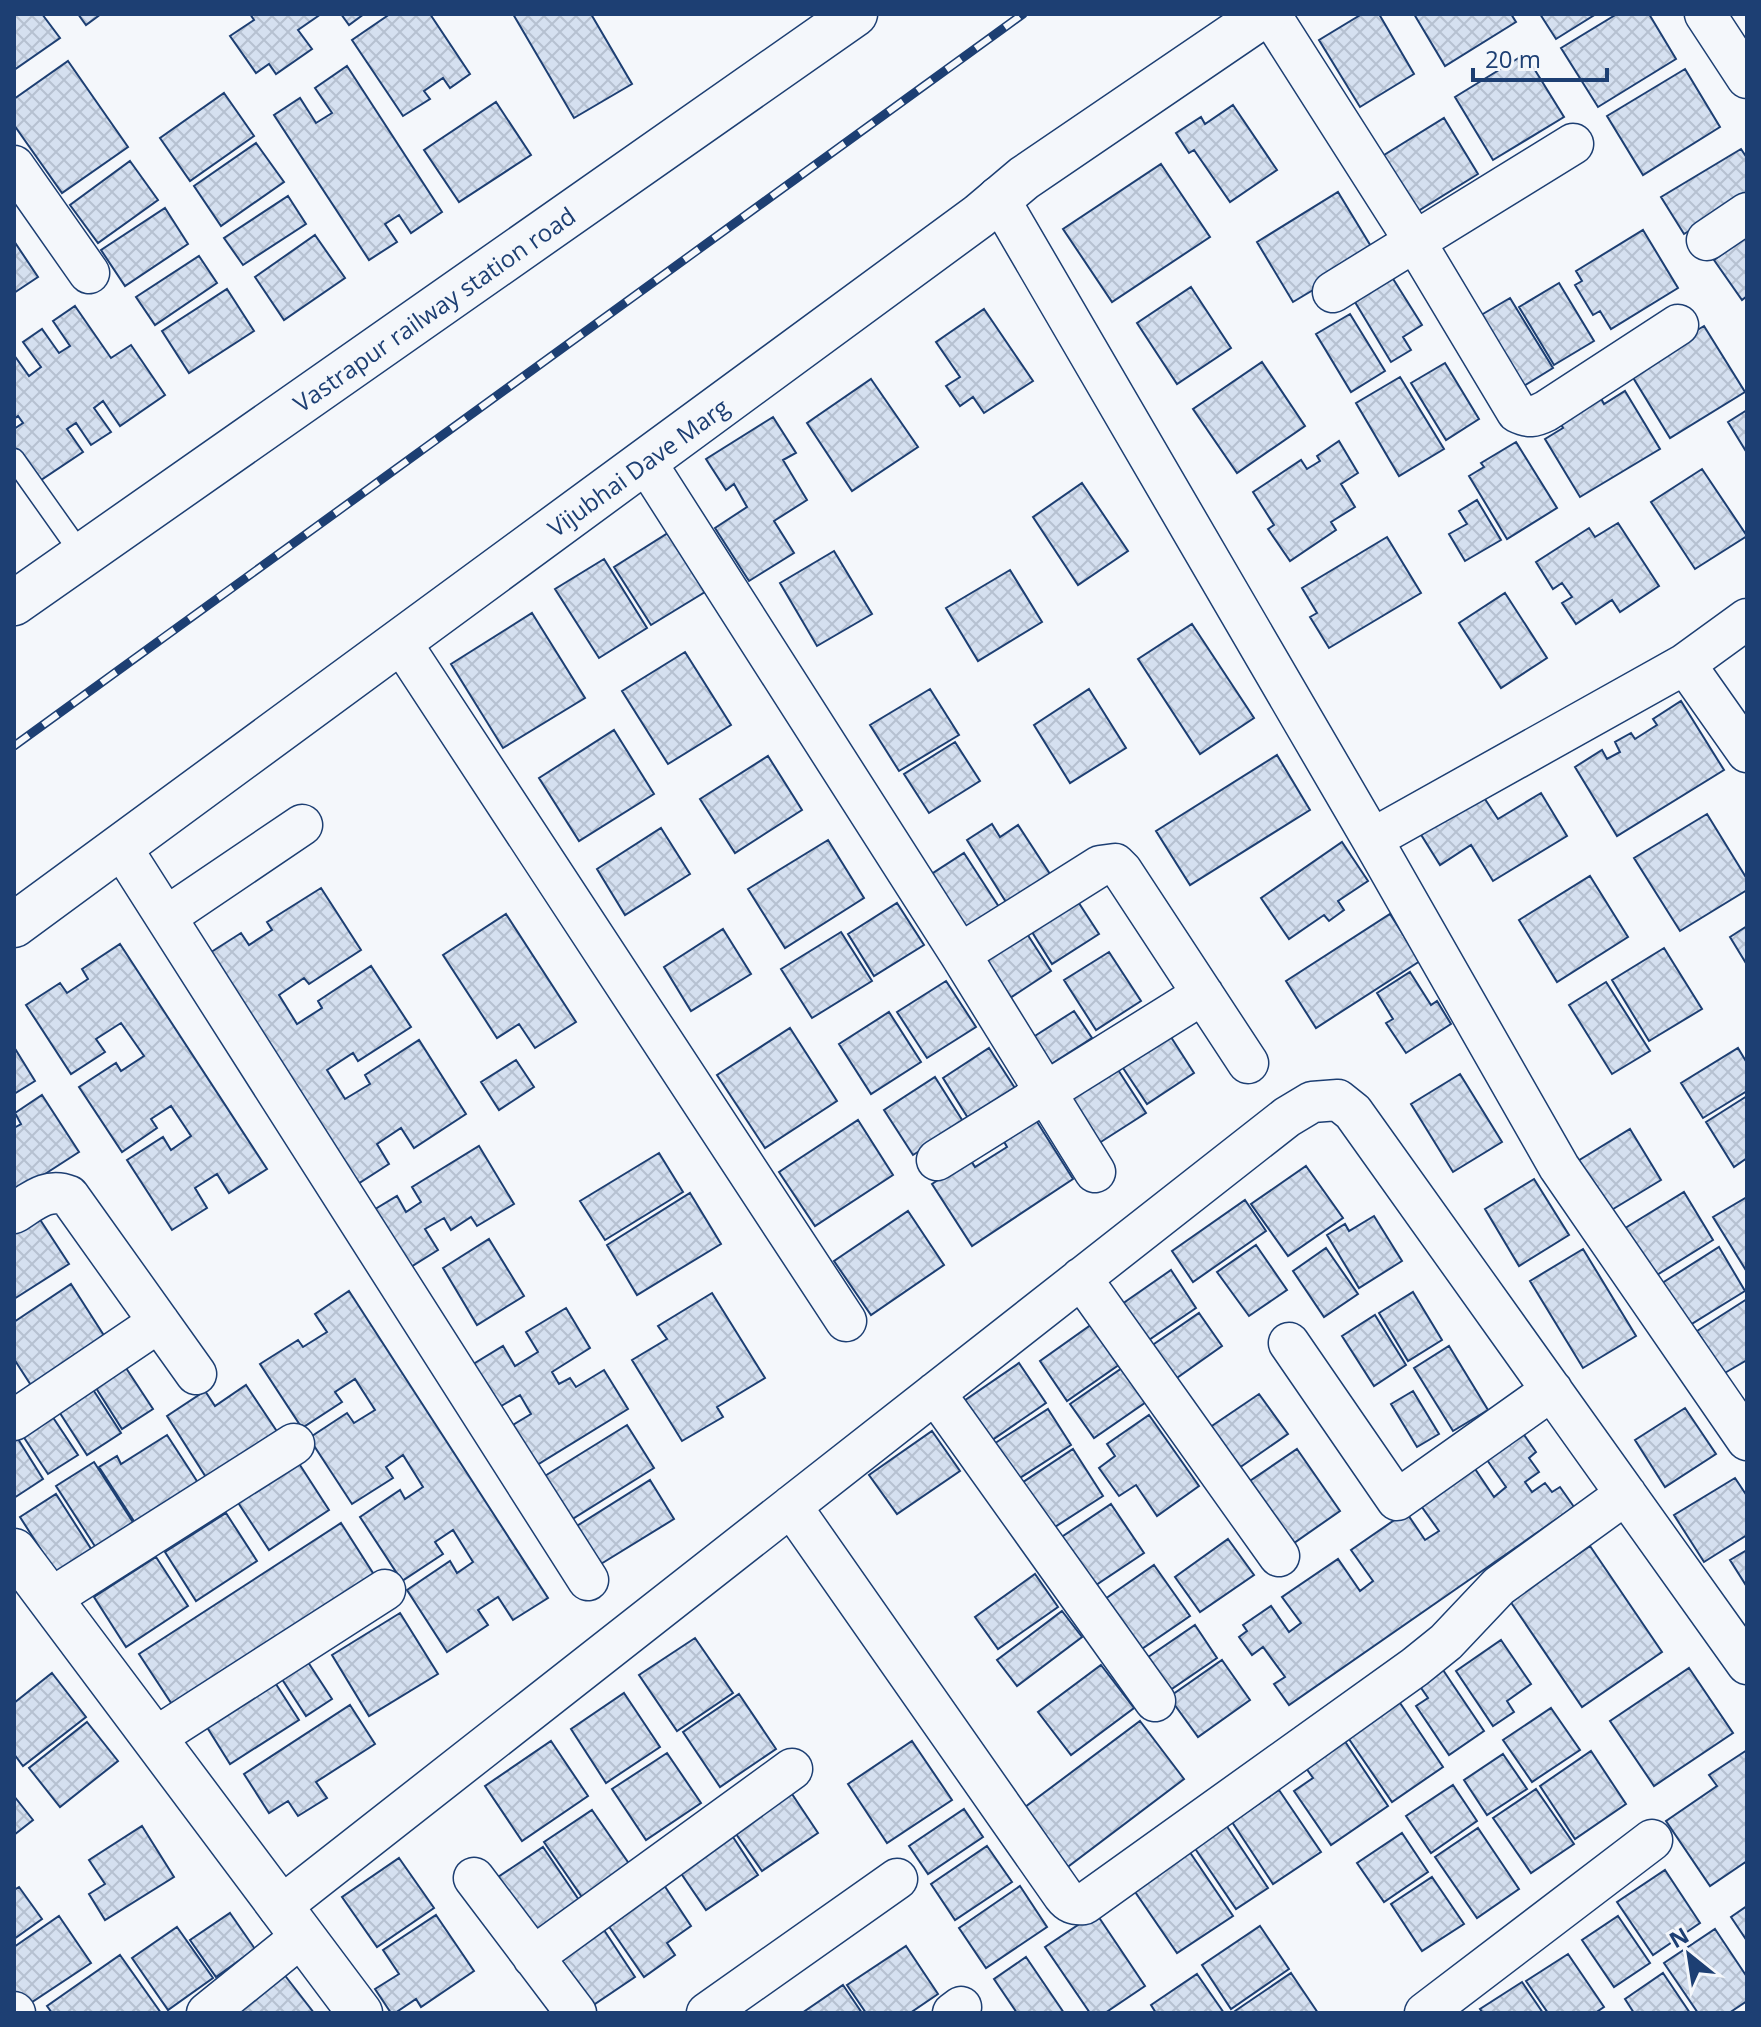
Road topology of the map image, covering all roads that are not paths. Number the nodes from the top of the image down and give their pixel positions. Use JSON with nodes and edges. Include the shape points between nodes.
{"nodes":[{"id":1,"x":855,"y":14,"type":"edge"},
{"id":2,"x":1267,"y":14,"type":"edge"},
{"id":3,"x":1705,"y":14,"type":"edge"},
{"id":4,"x":1747,"y":78,"type":"edge"},
{"id":5,"x":1573,"y":144,"type":"dead end"},
{"id":6,"x":14,"y":166,"type":"edge"},
{"id":7,"x":998,"y":197,"type":"junction"},
{"id":8,"x":1747,"y":213,"type":"edge"},
{"id":9,"x":1414,"y":240,"type":"junction"},
{"id":10,"x":1707,"y":240,"type":"dead end"},
{"id":11,"x":89,"y":273,"type":"dead end"},
{"id":12,"x":1333,"y":292,"type":"dead end"},
{"id":13,"x":1678,"y":325,"type":"dead end"},
{"id":14,"x":645,"y":461,"type":"junction"},
{"id":15,"x":17,"y":469,"type":"edge"},
{"id":16,"x":82,"y":555,"type":"junction"},
{"id":17,"x":14,"y":603,"type":"edge"},
{"id":18,"x":1747,"y":619,"type":"edge"},
{"id":19,"x":400,"y":641,"type":"junction"},
{"id":20,"x":1685,"y":664,"type":"junction"},
{"id":21,"x":1747,"y":752,"type":"edge"},
{"id":22,"x":302,"y":825,"type":"dead end"},
{"id":23,"x":1372,"y":839,"type":"junction"},
{"id":24,"x":121,"y":847,"type":"junction"},
{"id":25,"x":166,"y":917,"type":"junction"},
{"id":26,"x":14,"y":925,"type":"edge"},
{"id":27,"x":960,"y":954,"type":"junction"},
{"id":28,"x":1203,"y":994,"type":"junction"},
{"id":29,"x":1248,"y":1063,"type":"dead end"},
{"id":30,"x":1046,"y":1094,"type":"junction"},
{"id":31,"x":937,"y":1160,"type":"dead end"},
{"id":32,"x":1095,"y":1172,"type":"dead end"},
{"id":33,"x":14,"y":1213,"type":"edge"},
{"id":34,"x":1081,"y":1278,"type":"junction"},
{"id":35,"x":846,"y":1321,"type":"dead end"},
{"id":36,"x":159,"y":1322,"type":"junction"},
{"id":37,"x":1289,"y":1343,"type":"dead end"},
{"id":38,"x":196,"y":1374,"type":"dead end"},
{"id":39,"x":1552,"y":1390,"type":"junction"},
{"id":40,"x":935,"y":1393,"type":"junction"},
{"id":41,"x":14,"y":1420,"type":"edge"},
{"id":42,"x":1747,"y":1440,"type":"edge"},
{"id":43,"x":294,"y":1444,"type":"dead end"},
{"id":44,"x":1626,"y":1494,"type":"junction"},
{"id":45,"x":791,"y":1506,"type":"junction"},
{"id":46,"x":14,"y":1551,"type":"edge"},
{"id":47,"x":1279,"y":1556,"type":"dead end"},
{"id":48,"x":588,"y":1580,"type":"dead end"},
{"id":49,"x":385,"y":1590,"type":"dead end"},
{"id":50,"x":50,"y":1599,"type":"junction"},
{"id":51,"x":1747,"y":1664,"type":"edge"},
{"id":52,"x":1155,"y":1701,"type":"dead end"},
{"id":53,"x":153,"y":1739,"type":"junction"},
{"id":54,"x":792,"y":1769,"type":"dead end"},
{"id":55,"x":1652,"y":1840,"type":"dead end"},
{"id":56,"x":474,"y":1878,"type":"dead end"},
{"id":57,"x":897,"y":1879,"type":"dead end"},
{"id":58,"x":290,"y":1922,"type":"junction"},
{"id":59,"x":533,"y":1957,"type":"junction"},
{"id":60,"x":207,"y":2013,"type":"edge"},
{"id":61,"x":360,"y":2013,"type":"edge"},
{"id":62,"x":576,"y":2013,"type":"edge"},
{"id":63,"x":707,"y":2013,"type":"edge"},
{"id":64,"x":1425,"y":2013,"type":"edge"}],
"edges":[{"from":1,"to":16,"type":"street","name":"Vastrapur railway station road"},
{"from":2,"to":7,"type":"street","name":"Vijubhai Dave Marg"},
{"from":2,"to":9,"type":"street"},
{"from":3,"to":4,"type":"street"},
{"from":5,"to":9,"type":"street"},
{"from":6,"to":11,"type":"street"},
{"from":7,"to":14,"type":"street","name":"Vijubhai Dave Marg"},
{"from":7,"to":23,"type":"street"},
{"from":8,"to":10,"type":"street"},
{"from":9,"to":12,"type":"street"},
{"from":9,"to":13,"type":"street","via":[[1510,402],[1525,416],[1546,411]]},
{"from":14,"to":19,"type":"street","name":"Vijubhai Dave Marg"},
{"from":14,"to":27,"type":"street"},
{"from":15,"to":16,"type":"lane"},
{"from":16,"to":17,"type":"street","name":"Vastrapur railway station road"},
{"from":18,"to":20,"type":"street"},
{"from":19,"to":24,"type":"street","name":"Vijubhai Dave Marg"},
{"from":19,"to":35,"type":"street"},
{"from":20,"to":21,"type":"street"},
{"from":20,"to":23,"type":"street"},
{"from":22,"to":25,"type":"street"},
{"from":23,"to":42,"type":"street","via":[[1559,1167]]},
{"from":24,"to":25,"type":"street"},
{"from":24,"to":26,"type":"street","name":"Vijubhai Dave Marg"},
{"from":25,"to":48,"type":"street"},
{"from":27,"to":28,"type":"street","via":[[1100,866],[1115,864]]},
{"from":27,"to":30,"type":"street"},
{"from":28,"to":29,"type":"street"},
{"from":28,"to":30,"type":"street"},
{"from":30,"to":31,"type":"street"},
{"from":30,"to":32,"type":"street"},
{"from":33,"to":36,"type":"street","via":[[45,1193],[69,1196]]},
{"from":34,"to":39,"type":"street","via":[[1287,1117],[1312,1102],[1338,1100],[1353,1112]]},
{"from":34,"to":40,"type":"street"},
{"from":34,"to":47,"type":"street"},
{"from":36,"to":38,"type":"street"},
{"from":36,"to":41,"type":"street"},
{"from":37,"to":39,"type":"street","via":[[1397,1500]]},
{"from":39,"to":44,"type":"street"},
{"from":40,"to":45,"type":"street"},
{"from":40,"to":52,"type":"street"},
{"from":43,"to":50,"type":"street"},
{"from":44,"to":45,"type":"street","via":[[1499,1586],[1415,1667],[1084,1904],[1069,1902],[1063,1895]]},
{"from":44,"to":51,"type":"street"},
{"from":45,"to":58,"type":"street"},
{"from":46,"to":50,"type":"street"},
{"from":49,"to":53,"type":"street"},
{"from":50,"to":53,"type":"street"},
{"from":53,"to":58,"type":"street"},
{"from":54,"to":59,"type":"street"},
{"from":55,"to":64,"type":"street"},
{"from":56,"to":59,"type":"street"},
{"from":57,"to":63,"type":"street"},
{"from":58,"to":60,"type":"street"},
{"from":58,"to":61,"type":"street"},
{"from":59,"to":62,"type":"street"}]}
